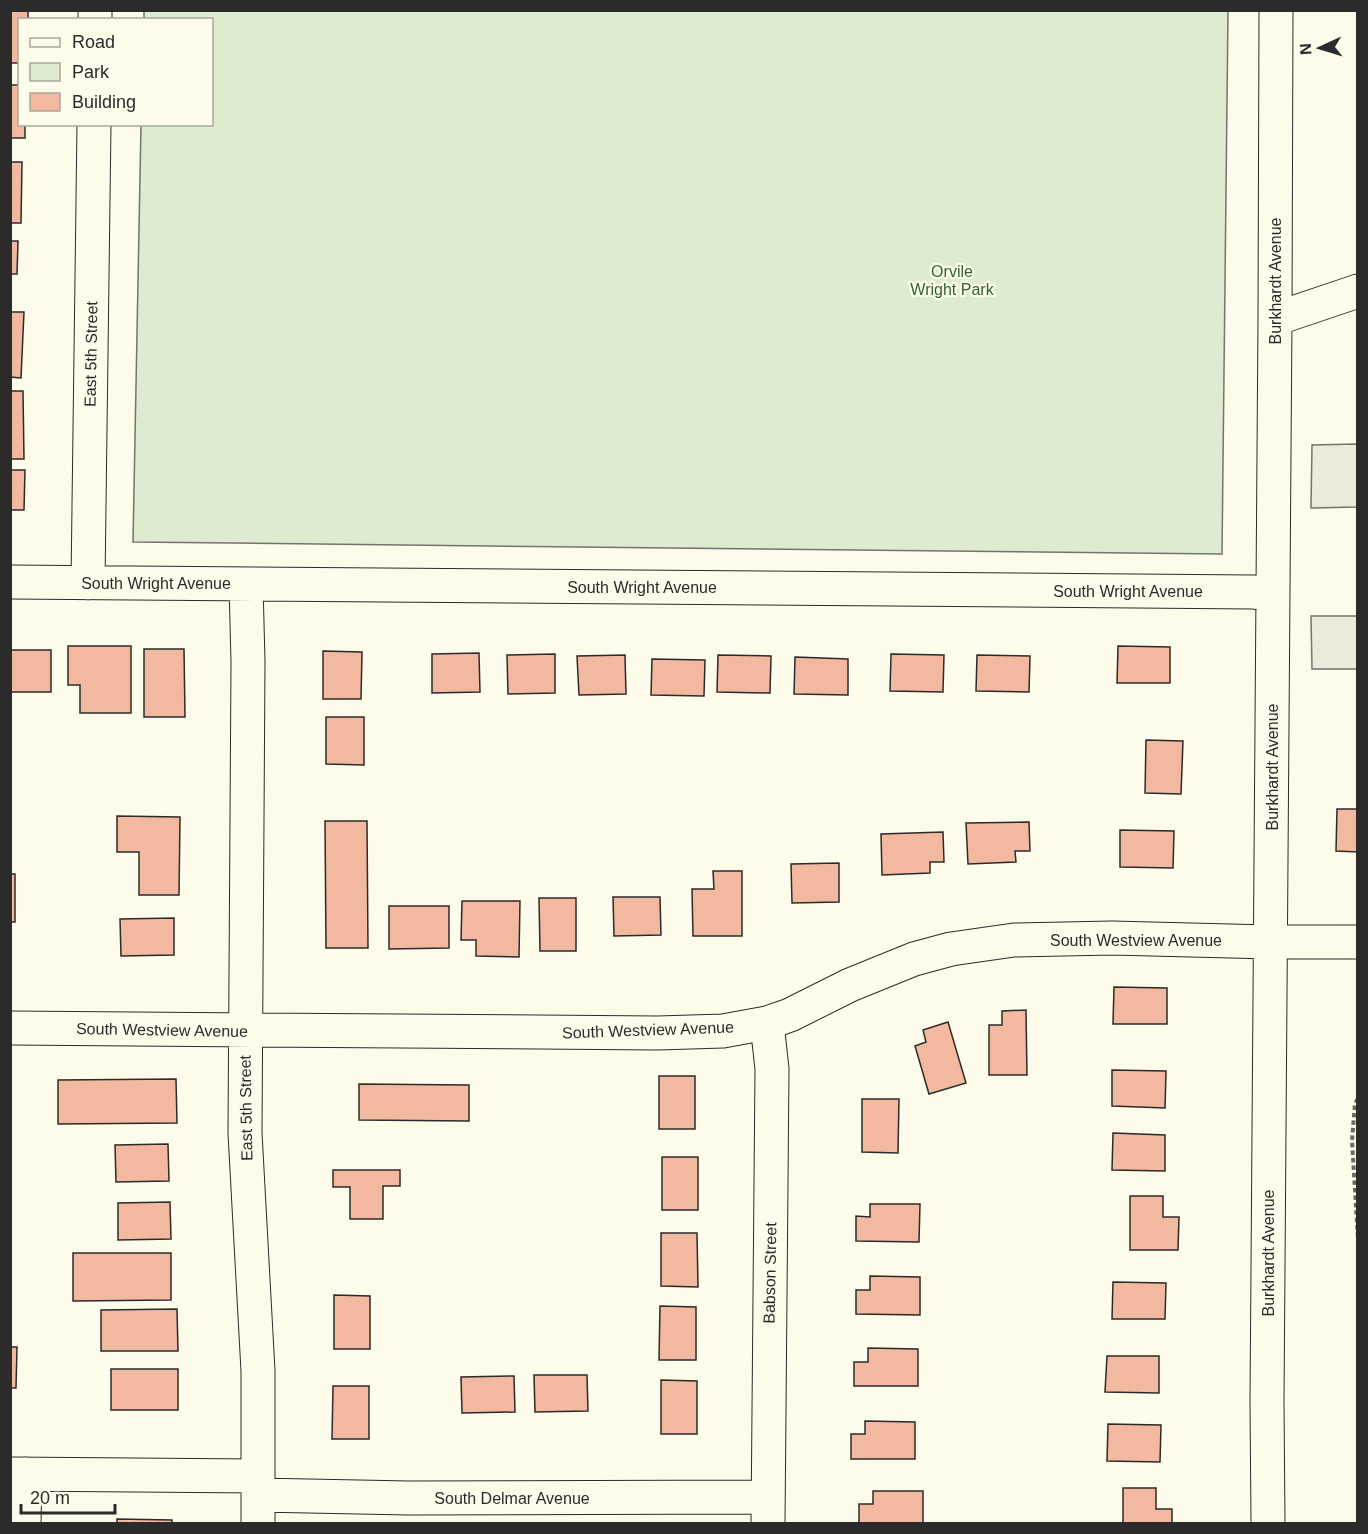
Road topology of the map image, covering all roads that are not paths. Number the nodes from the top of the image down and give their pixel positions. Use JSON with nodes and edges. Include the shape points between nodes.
{"nodes":[{"id":1,"x":1276,"y":10,"type":"edge"},
{"id":2,"x":94,"y":126,"type":"edge"},
{"id":3,"x":1358,"y":291,"type":"edge"},
{"id":4,"x":1275,"y":319,"type":"junction"},
{"id":5,"x":10,"y":582,"type":"edge"},
{"id":6,"x":88,"y":583,"type":"junction"},
{"id":7,"x":246,"y":584,"type":"junction"},
{"id":8,"x":1273,"y":594,"type":"junction"},
{"id":9,"x":1270,"y":942,"type":"junction"},
{"id":10,"x":1358,"y":942,"type":"edge"},
{"id":11,"x":767,"y":1023,"type":"junction"},
{"id":12,"x":10,"y":1028,"type":"edge"},
{"id":13,"x":245,"y":1031,"type":"junction"},
{"id":14,"x":18,"y":1474,"type":"edge"},
{"id":15,"x":258,"y":1498,"type":"edge"},
{"id":16,"x":767,"y":1510,"type":"edge"},
{"id":17,"x":24,"y":1524,"type":"edge"},
{"id":18,"x":1268,"y":1524,"type":"edge"}],
"edges":[{"from":1,"to":4,"type":"street","name":"Burkhardt Avenue"},
{"from":2,"to":6,"type":"street","name":"East 5th Street"},
{"from":3,"to":4,"type":"street"},
{"from":4,"to":8,"type":"street","name":"Burkhardt Avenue"},
{"from":5,"to":6,"type":"street","name":"South Wright Avenue"},
{"from":6,"to":7,"type":"street","name":"South Wright Avenue"},
{"from":7,"to":8,"type":"street","name":"South Wright Avenue"},
{"from":7,"to":13,"type":"street","name":"East 5th Street"},
{"from":8,"to":9,"type":"street","name":"Burkhardt Avenue"},
{"from":9,"to":10,"type":"street"},
{"from":9,"to":11,"type":"street","name":"South Westview Avenue","via":[[1014,940],[951,949],[850,985]]},
{"from":9,"to":18,"type":"street","name":"Burkhardt Avenue"},
{"from":11,"to":13,"type":"street","name":"South Westview Avenue","via":[[723,1031],[658,1033]]},
{"from":11,"to":16,"type":"street","name":"Babson Street","via":[[772,1069]]},
{"from":12,"to":13,"type":"street","name":"South Westview Avenue"},
{"from":13,"to":15,"type":"street","name":"East 5th Street","via":[[245,1133],[258,1371]]},
{"from":14,"to":15,"type":"street","name":"South Delmar Avenue"},
{"from":14,"to":17,"type":"street"},
{"from":15,"to":16,"type":"street","name":"South Delmar Avenue","via":[[410,1498]]}]}
